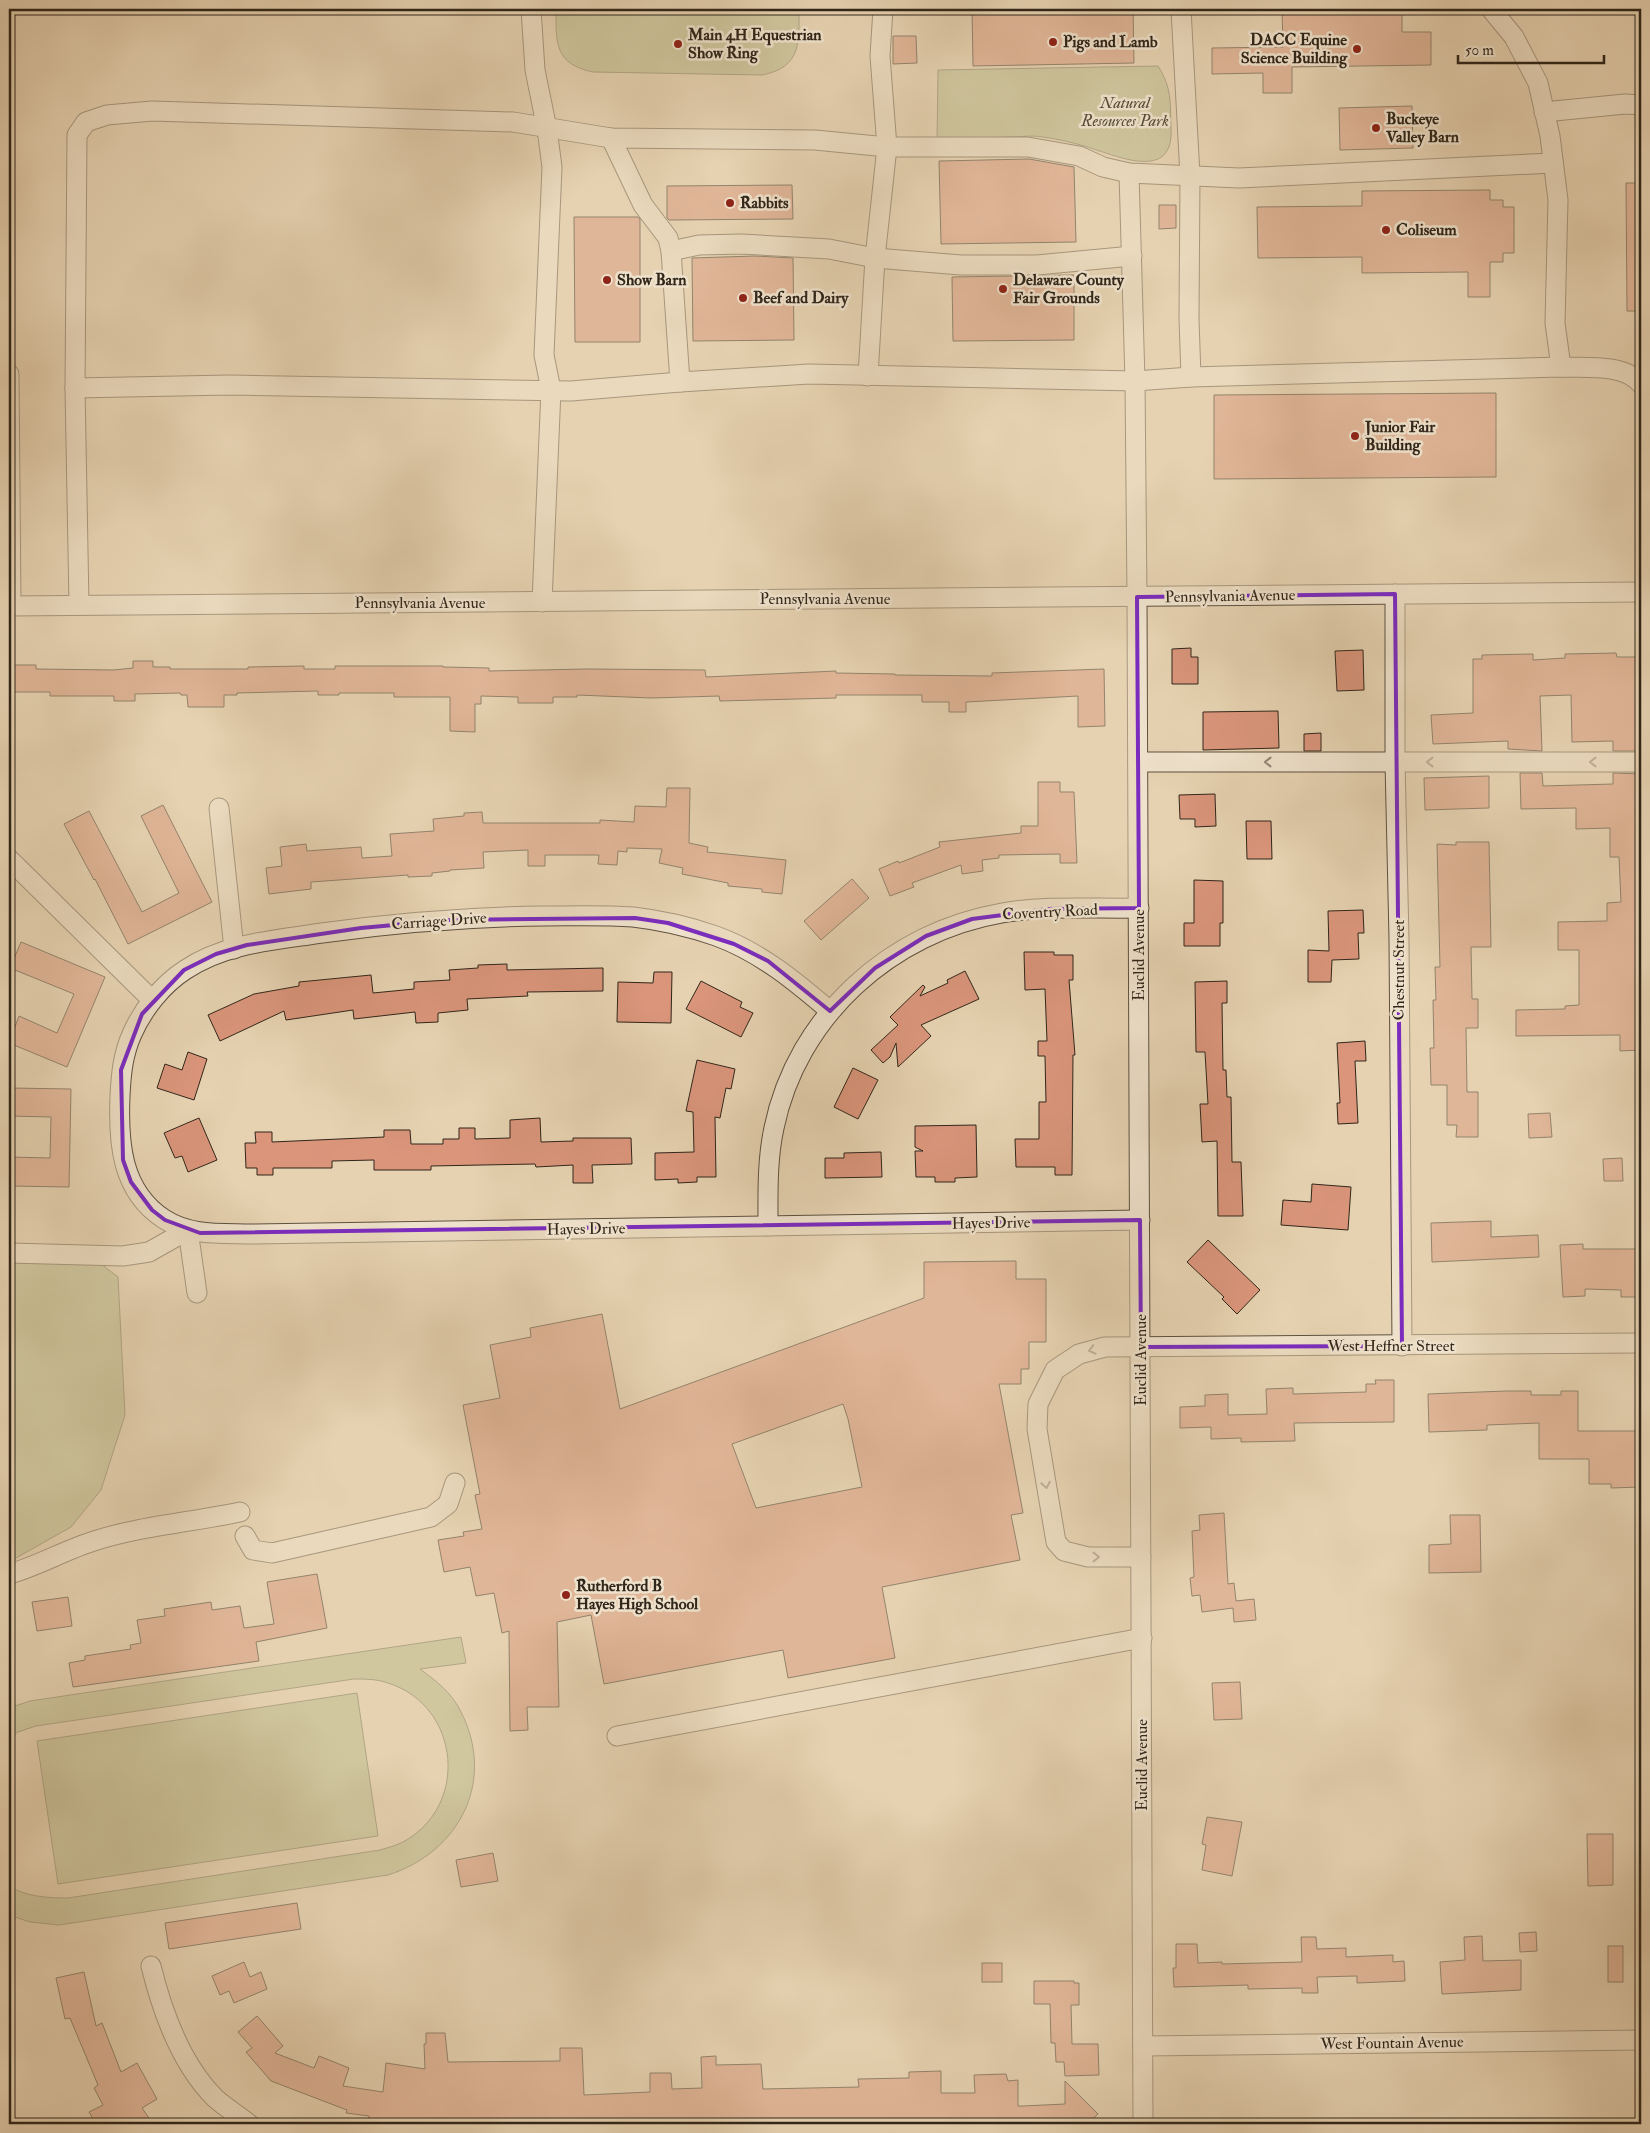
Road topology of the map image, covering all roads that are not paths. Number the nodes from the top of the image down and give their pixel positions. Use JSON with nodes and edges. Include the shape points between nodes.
{"nodes":[{"id":1,"x":531,"y":9,"type":"edge"},
{"id":2,"x":883,"y":9,"type":"edge"},
{"id":3,"x":1181,"y":9,"type":"edge"},
{"id":4,"x":1491,"y":9,"type":"edge"},
{"id":5,"x":1641,"y":105,"type":"edge"},
{"id":6,"x":1544,"y":112,"type":"junction"},
{"id":7,"x":547,"y":129,"type":"junction"},
{"id":8,"x":611,"y":138,"type":"junction"},
{"id":9,"x":888,"y":147,"type":"junction"},
{"id":10,"x":1553,"y":163,"type":"junction"},
{"id":11,"x":1129,"y":174,"type":"junction"},
{"id":12,"x":1190,"y":176,"type":"junction"},
{"id":13,"x":671,"y":251,"type":"junction"},
{"id":14,"x":1132,"y":256,"type":"junction"},
{"id":15,"x":875,"y":258,"type":"junction"},
{"id":16,"x":1561,"y":367,"type":"junction"},
{"id":17,"x":9,"y":374,"type":"edge"},
{"id":18,"x":868,"y":376,"type":"junction"},
{"id":19,"x":1191,"y":377,"type":"junction"},
{"id":20,"x":1135,"y":381,"type":"junction"},
{"id":21,"x":680,"y":382,"type":"junction"},
{"id":22,"x":1641,"y":384,"type":"edge"},
{"id":23,"x":75,"y":388,"type":"junction"},
{"id":24,"x":552,"y":390,"type":"junction"},
{"id":25,"x":10,"y":558,"type":"edge"},
{"id":26,"x":1641,"y":592,"type":"edge"},
{"id":27,"x":1396,"y":594,"type":"junction"},
{"id":28,"x":1137,"y":596,"type":"junction"},
{"id":29,"x":542,"y":602,"type":"junction"},
{"id":30,"x":79,"y":605,"type":"junction"},
{"id":31,"x":10,"y":606,"type":"edge"},
{"id":32,"x":1138,"y":762,"type":"junction"},
{"id":33,"x":1395,"y":762,"type":"junction"},
{"id":34,"x":1641,"y":762,"type":"edge"},
{"id":35,"x":219,"y":808,"type":"dead end"},
{"id":36,"x":9,"y":859,"type":"edge"},
{"id":37,"x":1139,"y":908,"type":"junction"},
{"id":38,"x":234,"y":948,"type":"junction"},
{"id":39,"x":152,"y":1000,"type":"junction"},
{"id":40,"x":830,"y":1011,"type":"junction"},
{"id":41,"x":120,"y":1105,"type":"joint"},
{"id":42,"x":1140,"y":1220,"type":"junction"},
{"id":43,"x":768,"y":1226,"type":"junction"},
{"id":44,"x":188,"y":1230,"type":"junction"},
{"id":45,"x":9,"y":1253,"type":"edge"},
{"id":46,"x":197,"y":1293,"type":"dead end"},
{"id":47,"x":1641,"y":1343,"type":"edge"},
{"id":48,"x":1402,"y":1346,"type":"junction"},
{"id":49,"x":1140,"y":1347,"type":"junction"},
{"id":50,"x":455,"y":1483,"type":"dead end"},
{"id":51,"x":240,"y":1512,"type":"dead end"},
{"id":52,"x":245,"y":1536,"type":"dead end"},
{"id":53,"x":1142,"y":1557,"type":"junction"},
{"id":54,"x":9,"y":1574,"type":"edge"},
{"id":55,"x":1142,"y":1638,"type":"junction"},
{"id":56,"x":617,"y":1736,"type":"dead end"},
{"id":57,"x":151,"y":1966,"type":"dead end"},
{"id":58,"x":1641,"y":2040,"type":"edge"},
{"id":59,"x":1144,"y":2046,"type":"junction"},
{"id":60,"x":230,"y":2118,"type":"edge"},
{"id":61,"x":249,"y":2124,"type":"edge"},
{"id":62,"x":1143,"y":2124,"type":"edge"}],
"edges":[{"from":1,"to":7,"type":"street","via":[[535,70]]},
{"from":2,"to":9,"type":"street","via":[[880,56]]},
{"from":3,"to":12,"type":"street"},
{"from":4,"to":6,"type":"street","via":[[1514,37],[1538,83]]},
{"from":5,"to":6,"type":"street"},
{"from":6,"to":10,"type":"street"},
{"from":7,"to":8,"type":"street"},
{"from":7,"to":23,"type":"street","via":[[514,122],[152,111],[107,115],[86,122],[77,136]]},
{"from":7,"to":24,"type":"street","via":[[552,167],[544,355]]},
{"from":8,"to":9,"type":"street","via":[[814,140]]},
{"from":8,"to":13,"type":"street","via":[[643,204],[668,238]]},
{"from":9,"to":11,"type":"street","via":[[1028,147],[1079,156]]},
{"from":9,"to":15,"type":"street"},
{"from":10,"to":12,"type":"street","via":[[1240,178]]},
{"from":10,"to":16,"type":"street","via":[[1558,200],[1555,323]]},
{"from":11,"to":12,"type":"street"},
{"from":11,"to":14,"type":"street","name":"Euclid Avenue"},
{"from":12,"to":19,"type":"street"},
{"from":13,"to":15,"type":"street","via":[[700,245],[742,244],[829,249]]},
{"from":13,"to":21,"type":"street"},
{"from":14,"to":15,"type":"street","via":[[1037,266],[961,265]]},
{"from":14,"to":20,"type":"street","name":"Euclid Avenue"},
{"from":15,"to":18,"type":"street"},
{"from":16,"to":19,"type":"street"},
{"from":16,"to":22,"type":"street","via":[[1619,371],[1632,375]]},
{"from":17,"to":25,"type":"street"},
{"from":18,"to":20,"type":"street"},
{"from":18,"to":21,"type":"street","via":[[809,374]]},
{"from":19,"to":20,"type":"street"},
{"from":20,"to":28,"type":"street","name":"Euclid Avenue"},
{"from":21,"to":24,"type":"street"},
{"from":23,"to":24,"type":"street","via":[[230,385]]},
{"from":23,"to":30,"type":"street"},
{"from":24,"to":29,"type":"street"},
{"from":25,"to":31,"type":"street"},
{"from":26,"to":27,"type":"street","name":"Pennsylvania Avenue"},
{"from":27,"to":28,"type":"street","name":"Pennsylvania Avenue"},
{"from":27,"to":33,"type":"street","name":"Chestnut Street"},
{"from":28,"to":29,"type":"street","name":"Pennsylvania Avenue"},
{"from":28,"to":32,"type":"street","name":"Euclid Avenue"},
{"from":29,"to":30,"type":"street","name":"Pennsylvania Avenue"},
{"from":30,"to":31,"type":"street","name":"Pennsylvania Avenue"},
{"from":33,"to":32,"type":"street","one_way":true},
{"from":32,"to":37,"type":"street","name":"Euclid Avenue"},
{"from":34,"to":33,"type":"street","one_way":true},
{"from":33,"to":48,"type":"street","name":"Chestnut Street"},
{"from":35,"to":38,"type":"street"},
{"from":36,"to":39,"type":"street"},
{"from":37,"to":40,"type":"street","name":"Coventry Road","via":[[1020,910],[972,920],[926,936],[891,956]]},
{"from":37,"to":42,"type":"street","name":"Euclid Avenue"},
{"from":38,"to":39,"type":"street","name":"Carriage Drive","via":[[184,970]]},
{"from":38,"to":40,"type":"street","name":"Carriage Drive","via":[[361,928],[449,920],[588,916],[635,918],[714,935],[734,944],[783,972]]},
{"from":39,"to":41,"type":"street","name":"Carriage Drive","via":[[131,1035],[124,1056]]},
{"from":40,"to":43,"type":"street","name":"Coventry Road","via":[[798,1060],[785,1087],[776,1118],[769,1163]]},
{"from":41,"to":44,"type":"street","name":"Hayes Drive","via":[[120,1142],[131,1182],[152,1210]]},
{"from":42,"to":43,"type":"street","name":"Hayes Drive"},
{"from":42,"to":49,"type":"street","name":"Euclid Avenue"},
{"from":43,"to":44,"type":"street","name":"Hayes Drive","via":[[251,1234]]},
{"from":44,"to":45,"type":"street","via":[[149,1252],[123,1256]]},
{"from":44,"to":46,"type":"street"},
{"from":47,"to":48,"type":"street","name":"West Heffner Street"},
{"from":48,"to":49,"type":"street","name":"West Heffner Street"},
{"from":49,"to":53,"type":"street","name":"Euclid Avenue"},
{"from":49,"to":53,"type":"street","name":"West Heffner Street","one_way":true,"via":[[1105,1347],[1079,1354],[1055,1370],[1038,1404],[1037,1429],[1056,1542],[1064,1551],[1088,1557]]},
{"from":50,"to":52,"type":"street","via":[[448,1504],[431,1517],[272,1553],[252,1550]]},
{"from":51,"to":54,"type":"street","via":[[114,1535]]},
{"from":53,"to":55,"type":"street","name":"Euclid Avenue"},
{"from":55,"to":56,"type":"street"},
{"from":55,"to":59,"type":"street","name":"Euclid Avenue"},
{"from":57,"to":60,"type":"street","via":[[165,2015],[181,2050]]},
{"from":58,"to":59,"type":"street","name":"West Fountain Avenue"},
{"from":59,"to":62,"type":"street","name":"Euclid Avenue"},
{"from":60,"to":61,"type":"street"}]}
